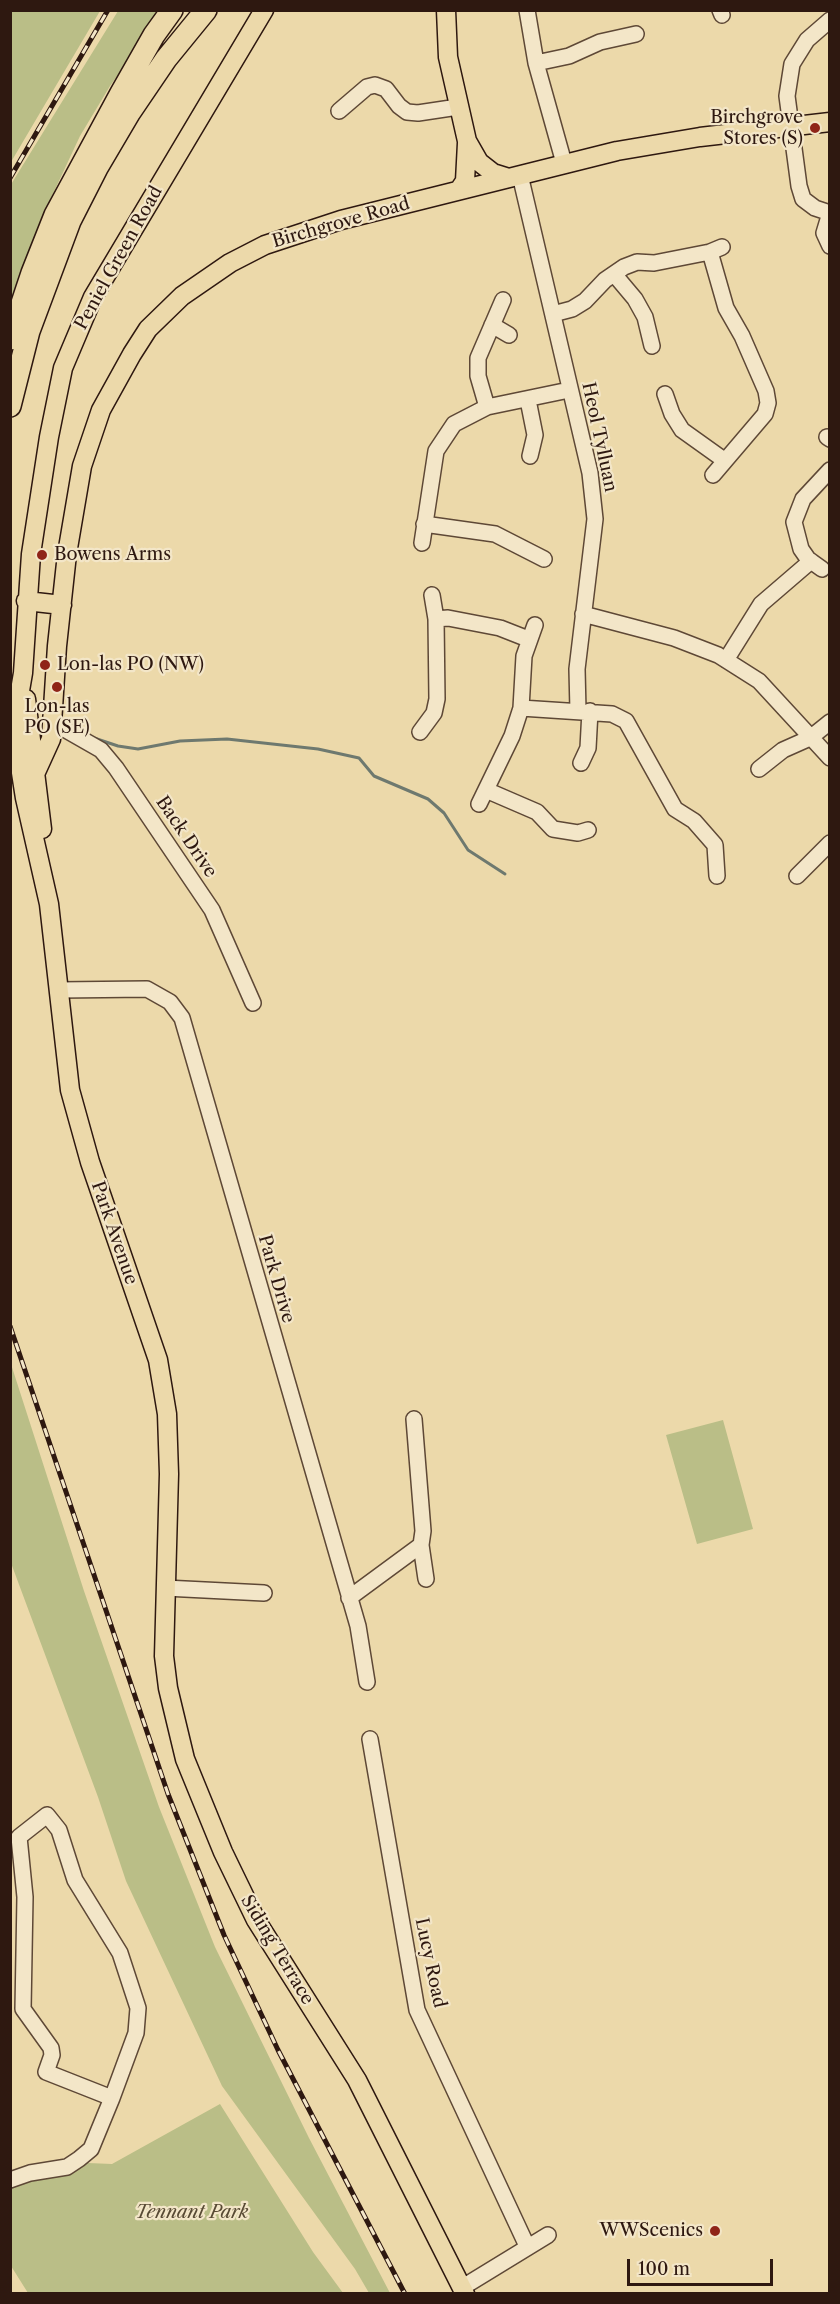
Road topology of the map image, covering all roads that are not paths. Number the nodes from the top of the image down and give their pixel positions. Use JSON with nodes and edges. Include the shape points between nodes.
{"nodes":[{"id":1,"x":172,"y":10,"type":"edge"},
{"id":2,"x":206,"y":10,"type":"edge"},
{"id":3,"x":212,"y":10,"type":"edge"},
{"id":4,"x":264,"y":10,"type":"edge"},
{"id":5,"x":446,"y":10,"type":"edge"},
{"id":6,"x":527,"y":10,"type":"edge"},
{"id":7,"x":187,"y":20,"type":"edge"},
{"id":8,"x":830,"y":20,"type":"edge"},
{"id":9,"x":636,"y":34,"type":"dead end"},
{"id":10,"x":536,"y":63,"type":"junction"},
{"id":11,"x":121,"y":93,"type":"junction"},
{"id":12,"x":458,"y":107,"type":"junction"},
{"id":13,"x":339,"y":111,"type":"dead end"},
{"id":14,"x":830,"y":122,"type":"edge"},
{"id":15,"x":790,"y":127,"type":"junction"},
{"id":16,"x":467,"y":141,"type":"junction"},
{"id":17,"x":564,"y":163,"type":"junction"},
{"id":18,"x":514,"y":176,"type":"junction"},
{"id":19,"x":459,"y":190,"type":"junction"},
{"id":20,"x":830,"y":213,"type":"edge"},
{"id":21,"x":830,"y":246,"type":"edge"},
{"id":22,"x":614,"y":274,"type":"junction"},
{"id":23,"x":503,"y":300,"type":"dead end"},
{"id":24,"x":553,"y":314,"type":"junction"},
{"id":25,"x":492,"y":325,"type":"junction"},
{"id":26,"x":509,"y":334,"type":"dead end"},
{"id":27,"x":10,"y":339,"type":"edge"},
{"id":28,"x":652,"y":346,"type":"dead end"},
{"id":29,"x":569,"y":390,"type":"junction"},
{"id":30,"x":528,"y":400,"type":"junction"},
{"id":31,"x":685,"y":402,"type":"dead end"},
{"id":32,"x":10,"y":406,"type":"edge"},
{"id":33,"x":487,"y":407,"type":"junction"},
{"id":34,"x":530,"y":456,"type":"dead end"},
{"id":35,"x":724,"y":460,"type":"junction"},
{"id":36,"x":830,"y":470,"type":"edge"},
{"id":37,"x":713,"y":475,"type":"dead end"},
{"id":38,"x":424,"y":524,"type":"junction"},
{"id":39,"x":422,"y":543,"type":"dead end"},
{"id":40,"x":544,"y":559,"type":"dead end"},
{"id":41,"x":432,"y":595,"type":"dead end"},
{"id":42,"x":26,"y":601,"type":"junction"},
{"id":43,"x":62,"y":605,"type":"junction"},
{"id":44,"x":583,"y":614,"type":"junction"},
{"id":45,"x":436,"y":619,"type":"junction"},
{"id":46,"x":535,"y":625,"type":"dead end"},
{"id":47,"x":528,"y":639,"type":"junction"},
{"id":48,"x":726,"y":660,"type":"junction"},
{"id":49,"x":23,"y":673,"type":"junction"},
{"id":50,"x":521,"y":708,"type":"junction"},
{"id":51,"x":584,"y":711,"type":"junction"},
{"id":52,"x":830,"y":722,"type":"edge"},
{"id":53,"x":52,"y":723,"type":"junction"},
{"id":54,"x":420,"y":732,"type":"dead end"},
{"id":55,"x":810,"y":738,"type":"junction"},
{"id":56,"x":32,"y":743,"type":"junction"},
{"id":57,"x":830,"y":758,"type":"edge"},
{"id":58,"x":581,"y":763,"type":"dead end"},
{"id":59,"x":759,"y":769,"type":"dead end"},
{"id":60,"x":28,"y":770,"type":"junction"},
{"id":61,"x":588,"y":830,"type":"dead end"},
{"id":62,"x":830,"y":843,"type":"edge"},
{"id":63,"x":717,"y":876,"type":"dead end"},
{"id":64,"x":797,"y":876,"type":"dead end"},
{"id":65,"x":59,"y":990,"type":"junction"},
{"id":66,"x":253,"y":1003,"type":"dead end"},
{"id":67,"x":414,"y":1419,"type":"dead end"},
{"id":68,"x":421,"y":1545,"type":"junction"},
{"id":69,"x":426,"y":1579,"type":"dead end"},
{"id":70,"x":165,"y":1588,"type":"junction"},
{"id":71,"x":264,"y":1593,"type":"dead end"},
{"id":72,"x":349,"y":1598,"type":"junction"},
{"id":73,"x":368,"y":1682,"type":"dead end"},
{"id":74,"x":370,"y":1739,"type":"dead end"},
{"id":75,"x":112,"y":2098,"type":"junction"},
{"id":76,"x":10,"y":2180,"type":"edge"},
{"id":77,"x":548,"y":2235,"type":"dead end"},
{"id":78,"x":526,"y":2246,"type":"junction"},
{"id":79,"x":464,"y":2290,"type":"edge"}],
"edges":[{"from":1,"to":11,"type":"highway"},
{"from":2,"to":7,"type":"highway"},
{"from":3,"to":7,"type":"highway"},
{"from":4,"to":42,"type":"main road","name":"Peniel Green Road","via":[[77,329],[63,368],[49,437]]},
{"from":5,"to":12,"type":"main road","via":[[448,57]]},
{"from":6,"to":10,"type":"street"},
{"from":7,"to":11,"type":"highway"},
{"from":7,"to":32,"type":"highway","via":[[97,168],[70,221],[29,331]]},
{"from":8,"to":15,"type":"street","via":[[807,40],[792,64],[787,96]]},
{"from":9,"to":10,"type":"street"},
{"from":10,"to":17,"type":"street"},
{"from":11,"to":27,"type":"highway","via":[[55,215]]},
{"from":12,"to":13,"type":"street","via":[[407,112],[386,88],[375,85],[367,87]]},
{"from":12,"to":16,"type":"main road"},
{"from":14,"to":15,"type":"main road","name":"Birchgrove Road"},
{"from":15,"to":17,"type":"main road","name":"Birchgrove Road","via":[[700,138]]},
{"from":15,"to":20,"type":"street","via":[[804,199]]},
{"from":16,"to":18,"type":"main road","via":[[479,162],[493,173]]},
{"from":16,"to":19,"type":"main road","via":[[465,181]]},
{"from":17,"to":18,"type":"main road","name":"Birchgrove Road"},
{"from":18,"to":19,"type":"main road","name":"Birchgrove Road"},
{"from":18,"to":24,"type":"street","name":"Heol Tylluan"},
{"from":19,"to":43,"type":"main road","name":"Birchgrove Road","via":[[341,220],[265,245],[214,274],[163,312],[132,354],[101,410],[91,438],[76,496]]},
{"from":20,"to":21,"type":"street","via":[[824,233]]},
{"from":22,"to":24,"type":"street","via":[[585,301]]},
{"from":22,"to":28,"type":"street","via":[[645,317]]},
{"from":22,"to":35,"type":"street","via":[[637,262],[654,263],[716,249],[726,308],[742,336],[768,403],[765,414]]},
{"from":23,"to":25,"type":"street"},
{"from":24,"to":29,"type":"street","name":"Heol Tylluan"},
{"from":25,"to":26,"type":"street"},
{"from":25,"to":33,"type":"street","via":[[478,357],[478,376]]},
{"from":29,"to":30,"type":"street"},
{"from":29,"to":44,"type":"street","name":"Heol Tylluan","via":[[590,473],[595,519]]},
{"from":30,"to":33,"type":"street"},
{"from":30,"to":34,"type":"street","via":[[535,435]]},
{"from":31,"to":35,"type":"street","via":[[668,401],[682,430]]},
{"from":33,"to":38,"type":"street","via":[[454,424],[436,451]]},
{"from":35,"to":37,"type":"street"},
{"from":36,"to":48,"type":"street","via":[[797,509],[795,535],[801,549],[816,565],[761,604]]},
{"from":38,"to":39,"type":"street"},
{"from":38,"to":40,"type":"street","via":[[495,534]]},
{"from":41,"to":45,"type":"street"},
{"from":42,"to":43,"type":"main road"},
{"from":42,"to":49,"type":"main road","name":"Peniel Green Road"},
{"from":43,"to":53,"type":"main road","name":"Birchgrove Road"},
{"from":44,"to":48,"type":"street","via":[[674,638]]},
{"from":44,"to":51,"type":"street","name":"Heol Tylluan","via":[[577,669]]},
{"from":45,"to":47,"type":"street","via":[[500,628]]},
{"from":45,"to":54,"type":"street","via":[[437,699],[434,713]]},
{"from":46,"to":47,"type":"street"},
{"from":47,"to":50,"type":"street"},
{"from":48,"to":55,"type":"street","via":[[759,681]]},
{"from":49,"to":56,"type":"main road","name":"Peniel Green Road"},
{"from":49,"to":60,"type":"main road","name":"Peniel Green Road","via":[[16,732]]},
{"from":50,"to":51,"type":"street"},
{"from":50,"to":61,"type":"street","via":[[483,797],[537,812],[553,829],[578,833]]},
{"from":51,"to":58,"type":"street","name":"Heol Tylluan","via":[[588,748]]},
{"from":51,"to":63,"type":"street","via":[[612,714],[626,721],[675,808],[694,821],[715,845]]},
{"from":52,"to":55,"type":"street"},
{"from":53,"to":56,"type":"main road","via":[[47,733]]},
{"from":53,"to":60,"type":"main road","name":"Birchgrove Road","via":[[49,749]]},
{"from":53,"to":66,"type":"street","name":"Back Drive","via":[[101,750],[116,768],[212,910]]},
{"from":55,"to":57,"type":"street"},
{"from":55,"to":59,"type":"street","via":[[783,750]]},
{"from":56,"to":60,"type":"main road","via":[[23,756]]},
{"from":60,"to":65,"type":"main road","name":"Park Avenue"},
{"from":62,"to":64,"type":"street"},
{"from":65,"to":70,"type":"main road","name":"Park Avenue","via":[[76,1117],[158,1360],[167,1414],[170,1474]]},
{"from":65,"to":72,"type":"street","name":"Park Drive","via":[[147,989],[170,1002],[182,1018]]},
{"from":67,"to":68,"type":"street"},
{"from":68,"to":69,"type":"street"},
{"from":68,"to":72,"type":"street"},
{"from":70,"to":71,"type":"street"},
{"from":70,"to":79,"type":"main road","name":"Siding Terrace","via":[[164,1656],[168,1688],[185,1759],[201,1803],[256,1920],[357,2080]]},
{"from":72,"to":73,"type":"street","name":"Park Drive"},
{"from":74,"to":78,"type":"street","name":"Lucy Road","via":[[417,2010]]},
{"from":75,"to":75,"type":"street","via":[[136,2033],[138,2008],[120,1953],[85,1900],[59,1830],[47,1815],[19,1837],[25,1897],[23,2009],[51,2048],[46,2072]]},
{"from":75,"to":76,"type":"street","via":[[91,2149],[79,2159],[67,2167]]},
{"from":77,"to":78,"type":"street"},
{"from":78,"to":79,"type":"street"}]}
